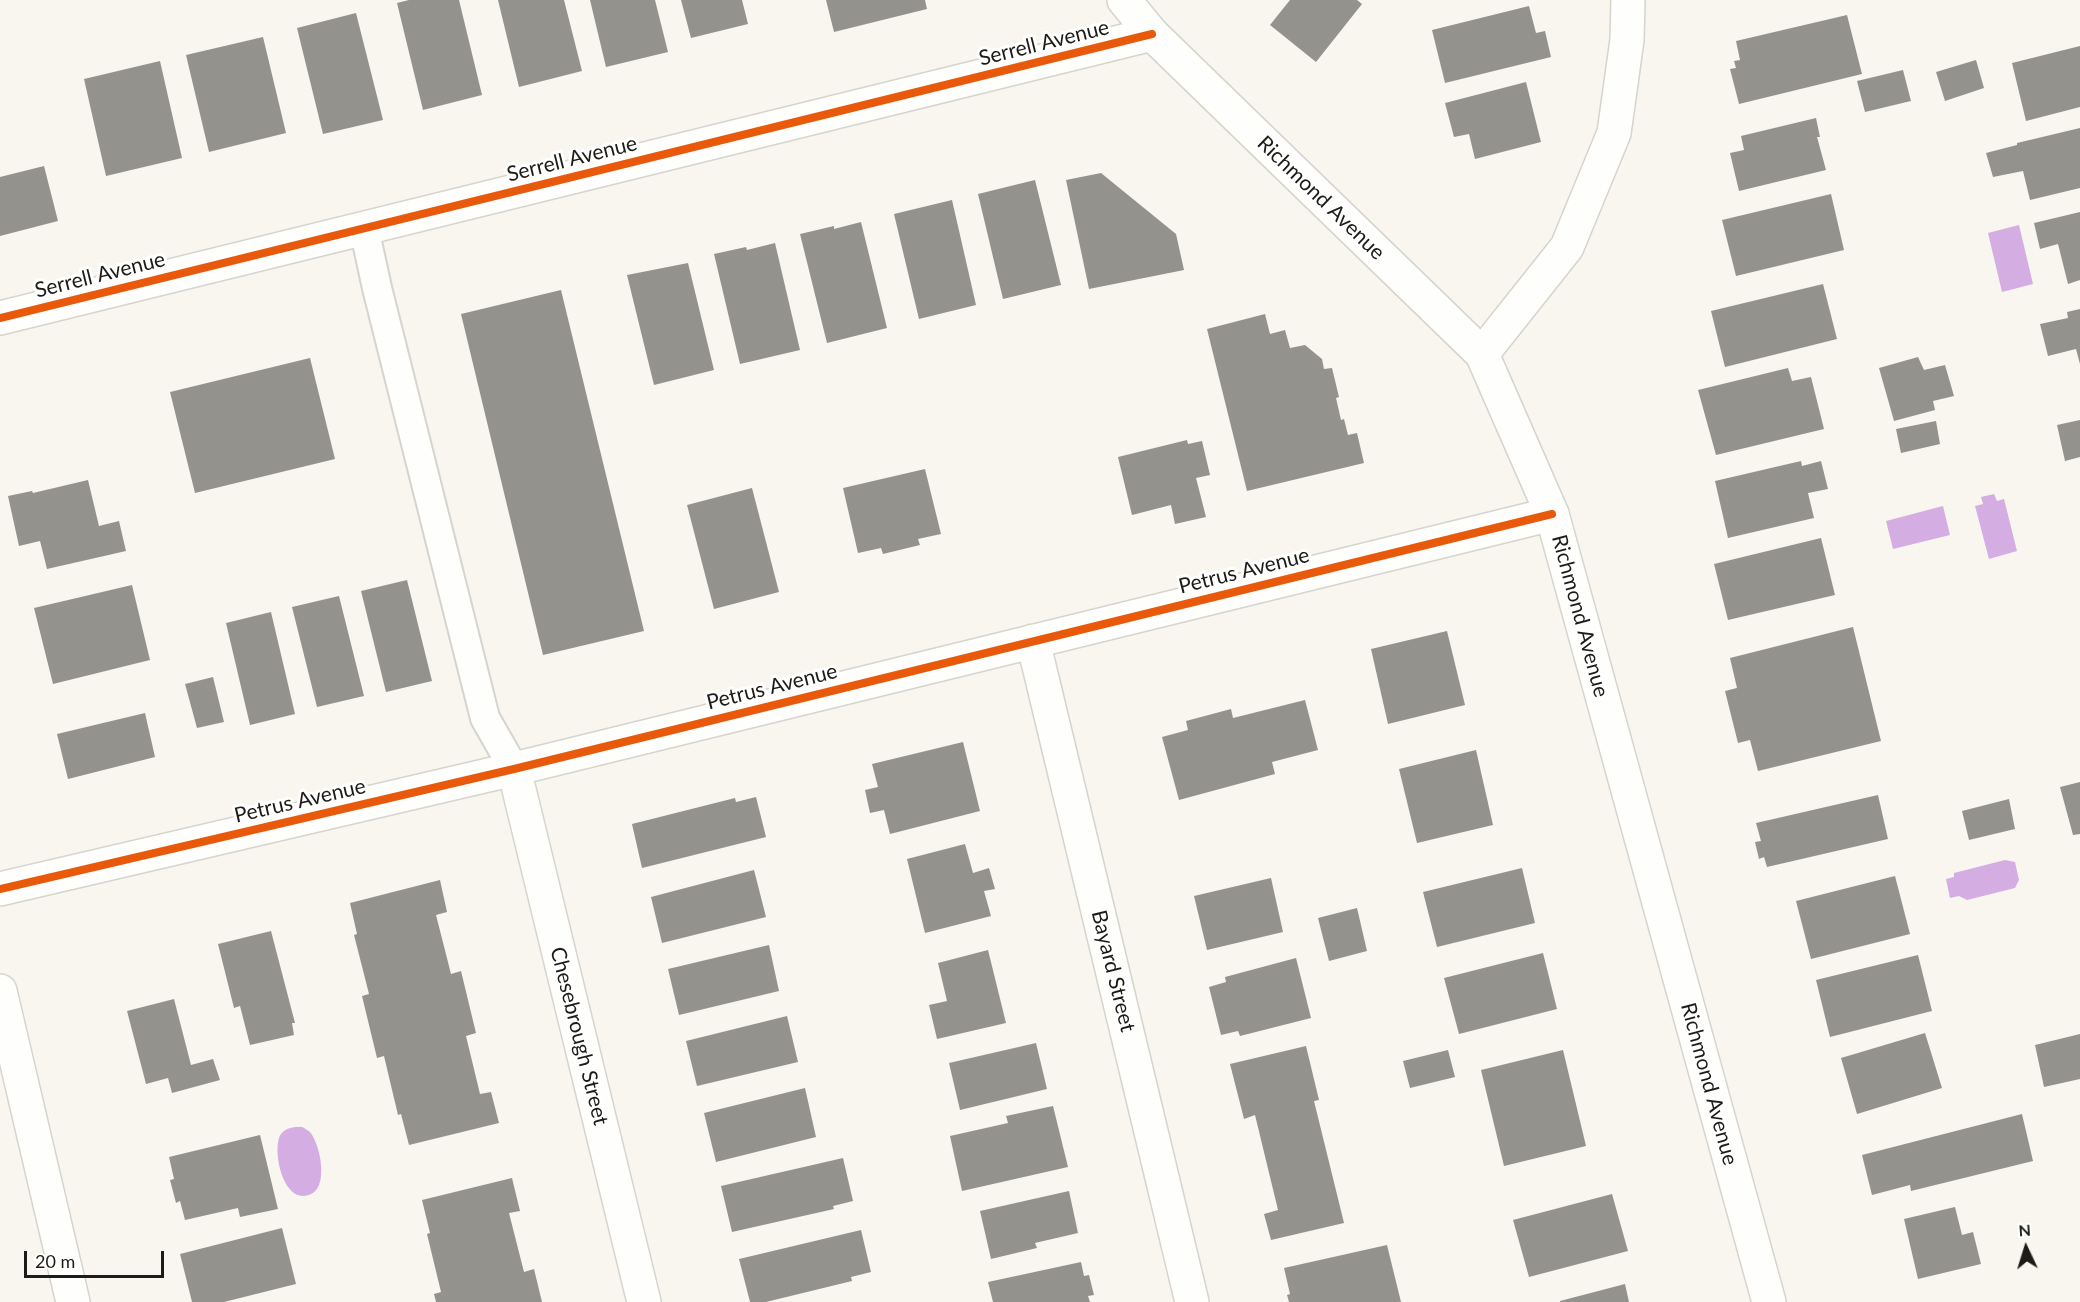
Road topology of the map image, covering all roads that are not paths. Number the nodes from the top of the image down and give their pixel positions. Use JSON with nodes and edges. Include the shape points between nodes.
{"nodes":[{"id":1,"x":1124,"y":0,"type":"edge"},
{"id":2,"x":1628,"y":0,"type":"edge"},
{"id":3,"x":1152,"y":34,"type":"junction"},
{"id":4,"x":364,"y":228,"type":"junction"},
{"id":5,"x":0,"y":318,"type":"edge"},
{"id":6,"x":1482,"y":354,"type":"junction"},
{"id":7,"x":1552,"y":514,"type":"junction"},
{"id":8,"x":1033,"y":641,"type":"junction"},
{"id":9,"x":514,"y":769,"type":"junction"},
{"id":10,"x":0,"y":889,"type":"edge"},
{"id":11,"x":0,"y":991,"type":"edge"},
{"id":12,"x":73,"y":1302,"type":"edge"},
{"id":13,"x":645,"y":1302,"type":"edge"},
{"id":14,"x":1192,"y":1302,"type":"edge"},
{"id":15,"x":1769,"y":1302,"type":"edge"}],
"edges":[{"from":1,"to":3,"type":"street","name":"Richmond Avenue"},
{"from":2,"to":6,"type":"street","via":[[1627,40],[1614,133],[1576,226],[1567,247]]},
{"from":3,"to":4,"type":"street","name":"Serrell Avenue"},
{"from":3,"to":6,"type":"street","name":"Richmond Avenue"},
{"from":4,"to":5,"type":"street","name":"Serrell Avenue"},
{"from":4,"to":9,"type":"lane","via":[[485,718]]},
{"from":6,"to":7,"type":"street","name":"Richmond Avenue"},
{"from":7,"to":8,"type":"street","name":"Petrus Avenue"},
{"from":7,"to":15,"type":"street","name":"Richmond Avenue"},
{"from":8,"to":9,"type":"street","name":"Petrus Avenue"},
{"from":8,"to":14,"type":"street","name":"Bayard Street"},
{"from":9,"to":10,"type":"street","name":"Petrus Avenue"},
{"from":9,"to":13,"type":"street","name":"Chesebrough Street"},
{"from":11,"to":12,"type":"street"}]}
